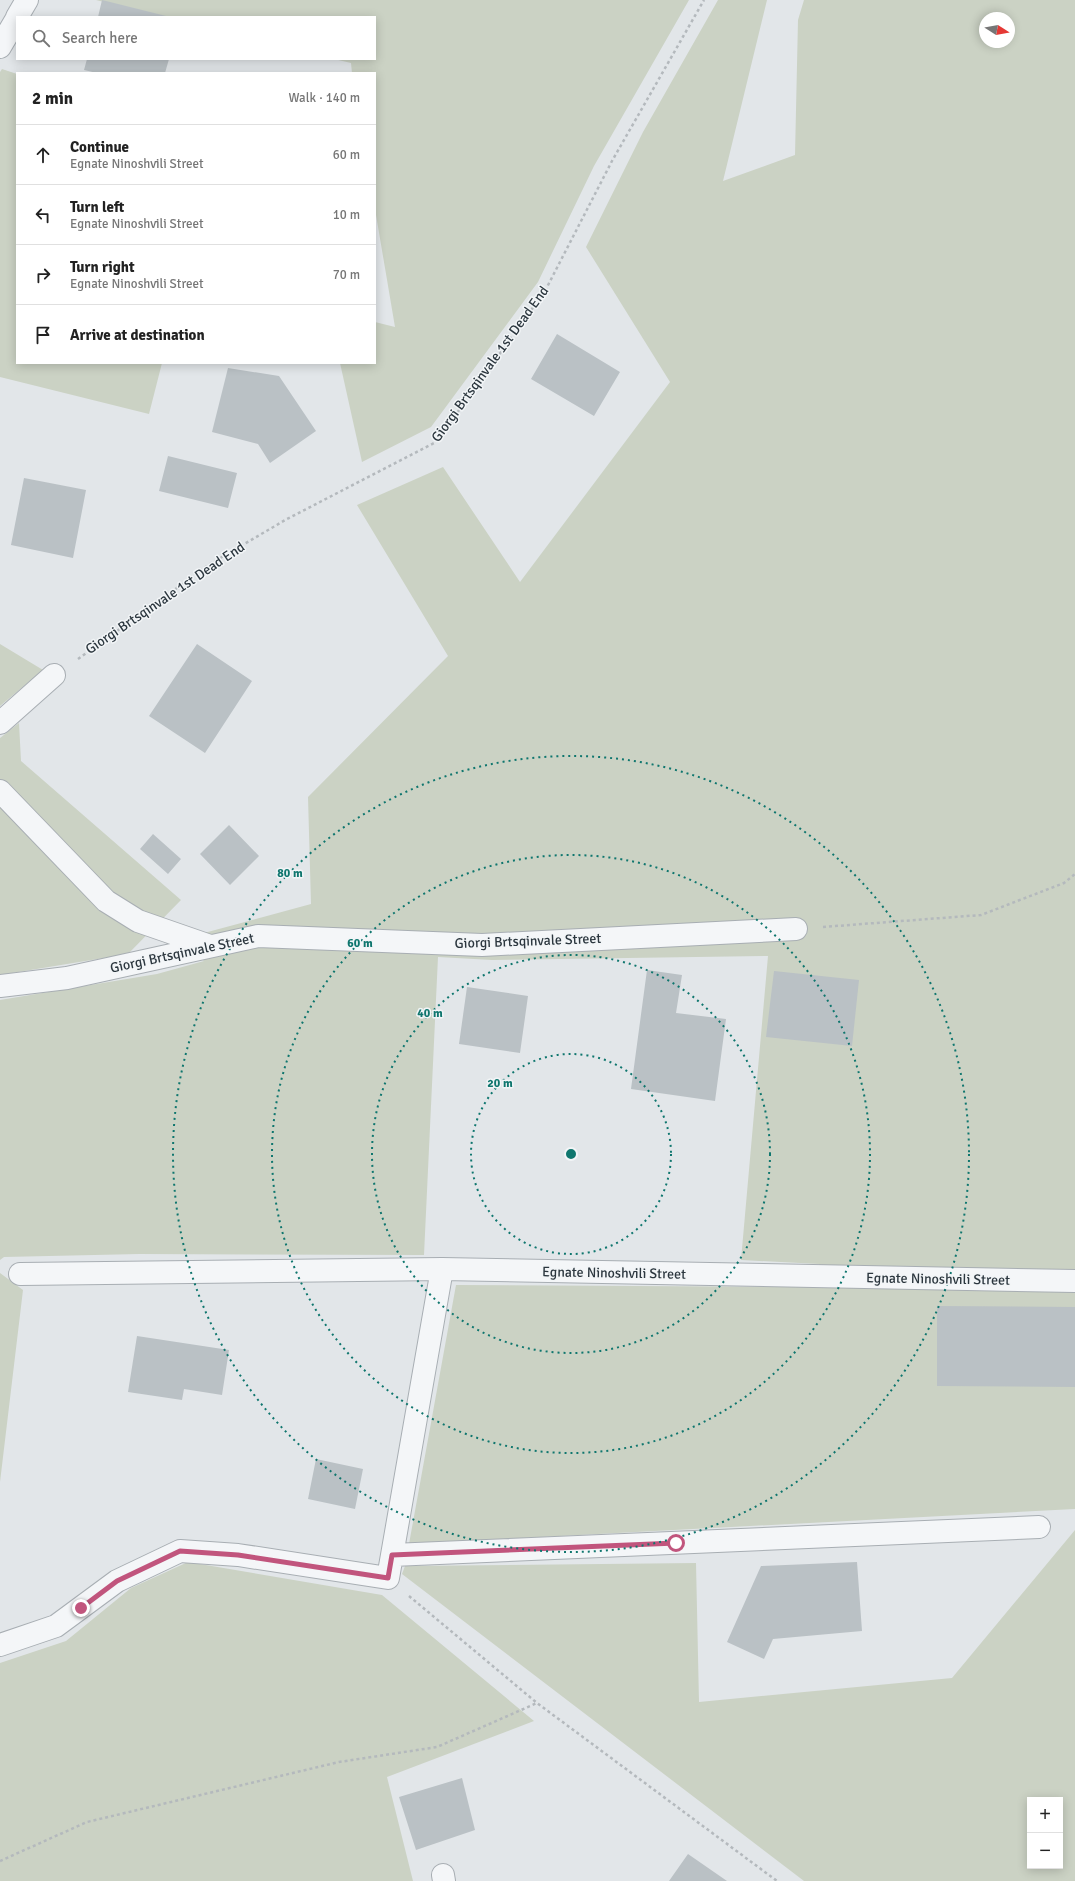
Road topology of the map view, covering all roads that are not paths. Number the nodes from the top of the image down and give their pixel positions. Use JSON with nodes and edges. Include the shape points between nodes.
{"nodes":[{"id":1,"x":27,"y":0,"type":"edge"},
{"id":2,"x":18,"y":16,"type":"edge"},
{"id":3,"x":16,"y":19,"type":"edge"},
{"id":4,"x":0,"y":47,"type":"edge"},
{"id":5,"x":54,"y":675,"type":"road end"},
{"id":6,"x":0,"y":723,"type":"edge"},
{"id":7,"x":0,"y":791,"type":"edge"},
{"id":8,"x":796,"y":929,"type":"road end"},
{"id":9,"x":210,"y":946,"type":"junction"},
{"id":10,"x":0,"y":986,"type":"edge"},
{"id":11,"x":442,"y":1269,"type":"junction"},
{"id":12,"x":20,"y":1274,"type":"dead end"},
{"id":13,"x":1075,"y":1281,"type":"edge"},
{"id":14,"x":1039,"y":1527,"type":"dead end"},
{"id":15,"x":392,"y":1555,"type":"junction"},
{"id":16,"x":0,"y":1645,"type":"edge"}],
"edges":[{"from":1,"to":2,"type":"street"},
{"from":3,"to":4,"type":"street"},
{"from":5,"to":6,"type":"street"},
{"from":7,"to":9,"type":"street","via":[[106,901],[138,921]]},
{"from":8,"to":9,"type":"street","name":"Giorgi Brtsqinvale Street","via":[[482,945],[258,936]]},
{"from":9,"to":10,"type":"street","name":"Giorgi Brtsqinvale Street","via":[[67,978]]},
{"from":11,"to":12,"type":"street","name":"Egnate Ninoshvili Street"},
{"from":11,"to":13,"type":"street","name":"Egnate Ninoshvili Street"},
{"from":11,"to":15,"type":"street"},
{"from":14,"to":15,"type":"street"},
{"from":15,"to":16,"type":"street","via":[[388,1578],[238,1555],[180,1551],[117,1581],[56,1626]]}]}
